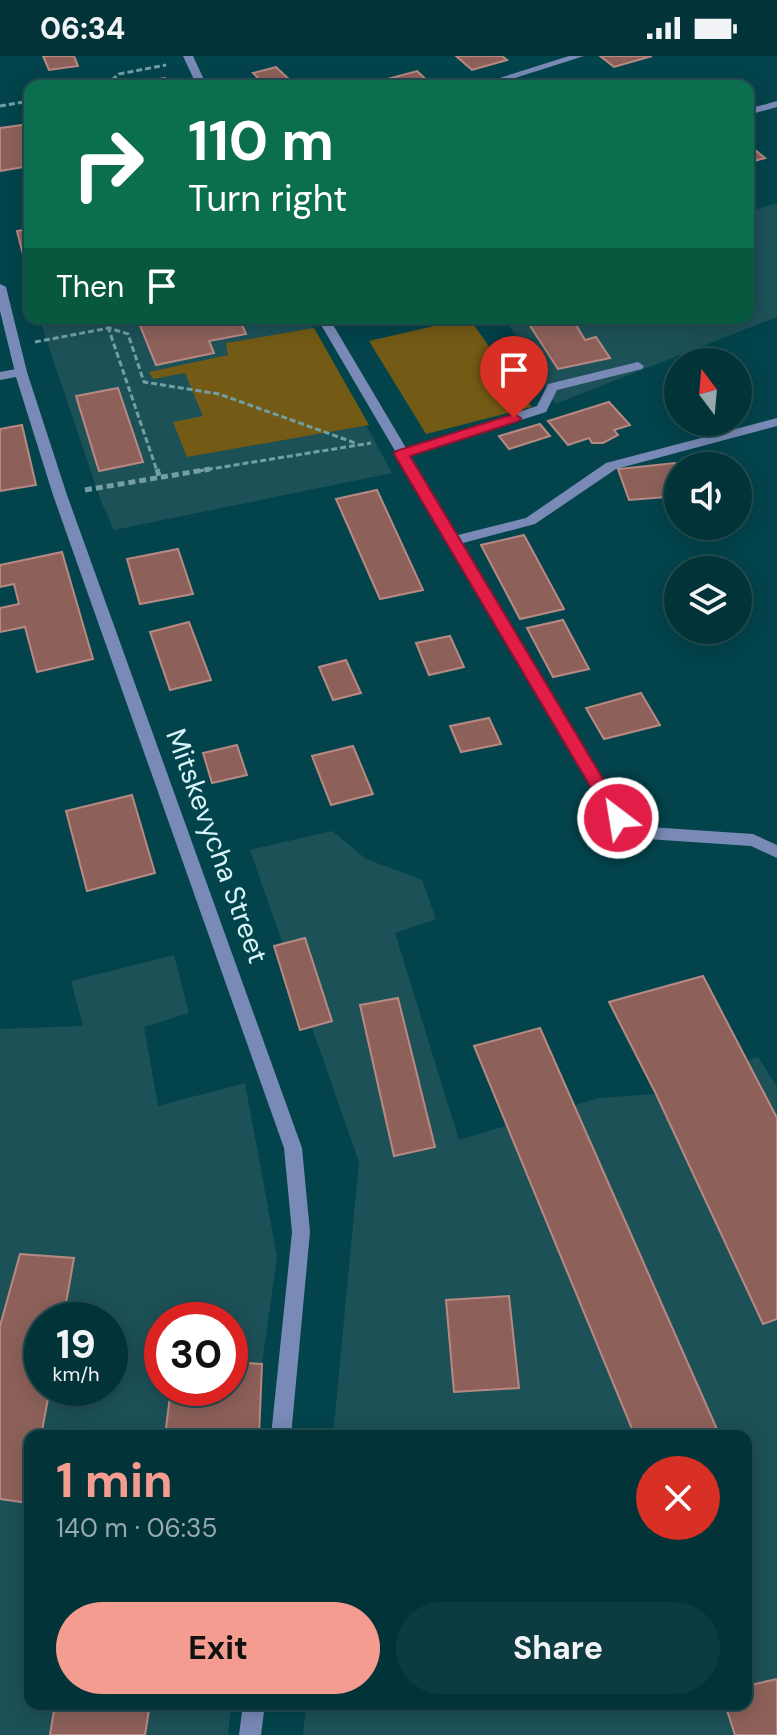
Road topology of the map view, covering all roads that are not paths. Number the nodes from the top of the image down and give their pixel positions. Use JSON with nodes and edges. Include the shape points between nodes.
{"nodes":[{"id":1,"x":579,"y":56,"type":"edge"},
{"id":2,"x":190,"y":58,"type":"edge"},
{"id":3,"x":199,"y":80,"type":"edge"},
{"id":4,"x":499,"y":80,"type":"edge"},
{"id":5,"x":777,"y":104,"type":"edge"},
{"id":6,"x":754,"y":110,"type":"edge"},
{"id":7,"x":0,"y":287,"type":"edge"},
{"id":8,"x":326,"y":324,"type":"edge"},
{"id":9,"x":638,"y":366,"type":"dead end"},
{"id":10,"x":21,"y":372,"type":"junction"},
{"id":11,"x":0,"y":376,"type":"edge"},
{"id":12,"x":777,"y":422,"type":"edge"},
{"id":13,"x":398,"y":448,"type":"junction"},
{"id":14,"x":453,"y":541,"type":"junction"},
{"id":15,"x":777,"y":852,"type":"edge"},
{"id":16,"x":282,"y":1430,"type":"edge"},
{"id":17,"x":253,"y":1710,"type":"edge"},
{"id":18,"x":250,"y":1735,"type":"edge"}],
"edges":[{"from":1,"to":4,"type":"street"},
{"from":2,"to":3,"type":"street"},
{"from":5,"to":6,"type":"street"},
{"from":7,"to":10,"type":"street","name":"Mitskevycha Street"},
{"from":8,"to":13,"type":"street"},
{"from":9,"to":13,"type":"street","via":[[552,387],[542,409]]},
{"from":10,"to":11,"type":"street"},
{"from":10,"to":16,"type":"street","name":"Mitskevycha Street","via":[[293,1148],[301,1232]]},
{"from":12,"to":14,"type":"street","via":[[611,466],[530,521]]},
{"from":13,"to":14,"type":"street"},
{"from":14,"to":15,"type":"street","via":[[618,818],[647,833],[753,840]]},
{"from":17,"to":18,"type":"street"}]}
